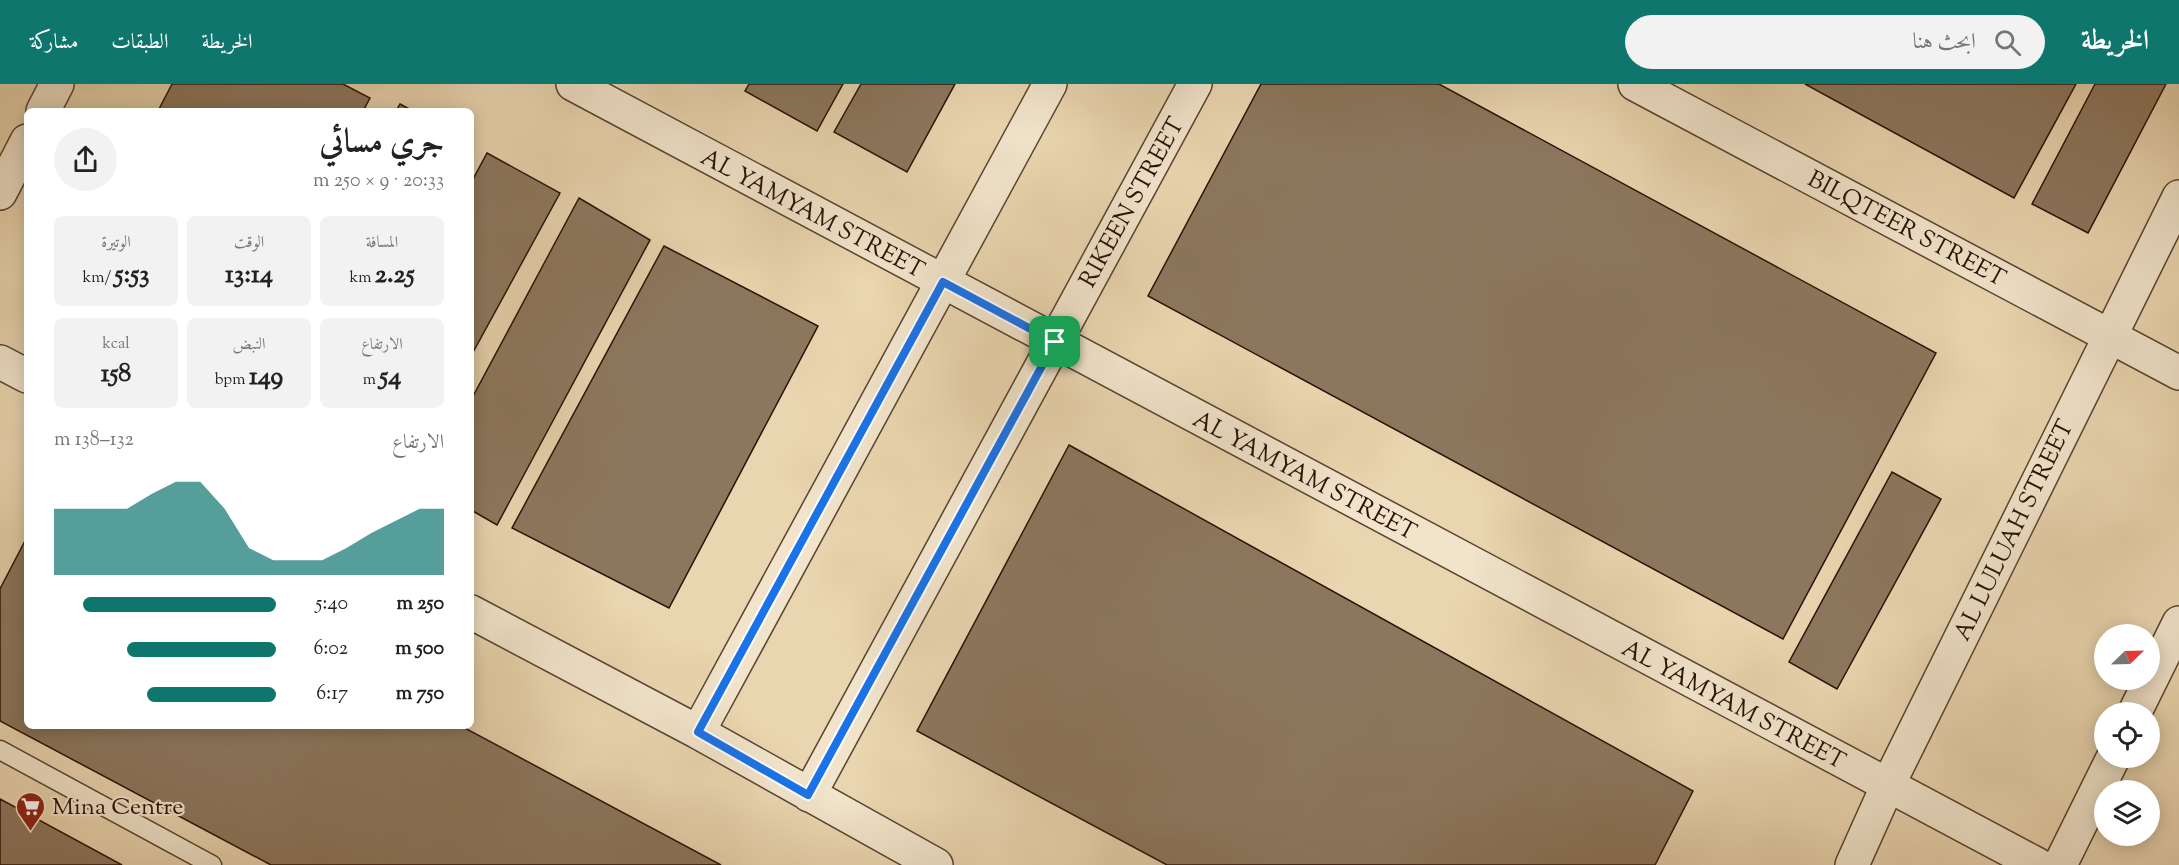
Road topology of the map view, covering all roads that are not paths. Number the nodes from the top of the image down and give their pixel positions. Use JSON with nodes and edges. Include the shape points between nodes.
{"nodes":[{"id":1,"x":57,"y":84,"type":"edge"},
{"id":2,"x":573,"y":84,"type":"edge"},
{"id":3,"x":1050,"y":84,"type":"edge"},
{"id":4,"x":1195,"y":84,"type":"edge"},
{"id":5,"x":1635,"y":84,"type":"edge"},
{"id":6,"x":45,"y":108,"type":"edge"},
{"id":7,"x":24,"y":147,"type":"edge"},
{"id":8,"x":0,"y":193,"type":"edge"},
{"id":9,"x":2179,"y":197,"type":"edge"},
{"id":10,"x":943,"y":282,"type":"junction"},
{"id":11,"x":2108,"y":336,"type":"junction"},
{"id":12,"x":1055,"y":342,"type":"junction"},
{"id":13,"x":0,"y":362,"type":"edge"},
{"id":14,"x":2179,"y":373,"type":"edge"},
{"id":15,"x":24,"y":374,"type":"edge"},
{"id":16,"x":474,"y":614,"type":"edge"},
{"id":17,"x":2179,"y":623,"type":"edge"},
{"id":18,"x":2140,"y":702,"type":"edge"},
{"id":19,"x":698,"y":732,"type":"junction"},
{"id":20,"x":0,"y":750,"type":"edge"},
{"id":21,"x":2108,"y":768,"type":"edge"},
{"id":22,"x":1887,"y":787,"type":"junction"},
{"id":23,"x":808,"y":795,"type":"junction"},
{"id":24,"x":212,"y":865,"type":"edge"},
{"id":25,"x":936,"y":865,"type":"edge"},
{"id":26,"x":1852,"y":865,"type":"edge"},
{"id":27,"x":2038,"y":865,"type":"edge"},
{"id":28,"x":2060,"y":865,"type":"edge"}],
"edges":[{"from":1,"to":6,"type":"street"},
{"from":2,"to":10,"type":"street","name":"AL YAMYAM STREET"},
{"from":3,"to":10,"type":"street"},
{"from":4,"to":12,"type":"street","name":"RIKEEN STREET"},
{"from":5,"to":11,"type":"street","name":"BILQTEER STREET"},
{"from":7,"to":8,"type":"street"},
{"from":9,"to":11,"type":"street","name":"AL LULUAH STREET"},
{"from":10,"to":12,"type":"street","name":"AL YAMYAM STREET"},
{"from":10,"to":19,"type":"street"},
{"from":11,"to":14,"type":"street","name":"BILQTEER STREET"},
{"from":11,"to":22,"type":"street","name":"AL LULUAH STREET"},
{"from":12,"to":22,"type":"street","name":"AL YAMYAM STREET"},
{"from":12,"to":23,"type":"street","name":"RIKEEN STREET"},
{"from":13,"to":15,"type":"street"},
{"from":16,"to":19,"type":"street"},
{"from":17,"to":18,"type":"street"},
{"from":19,"to":23,"type":"street"},
{"from":20,"to":24,"type":"lane"},
{"from":21,"to":28,"type":"street"},
{"from":22,"to":26,"type":"street","name":"AL LULUAH STREET"},
{"from":22,"to":27,"type":"street","name":"AL YAMYAM STREET"},
{"from":23,"to":25,"type":"street"}]}
